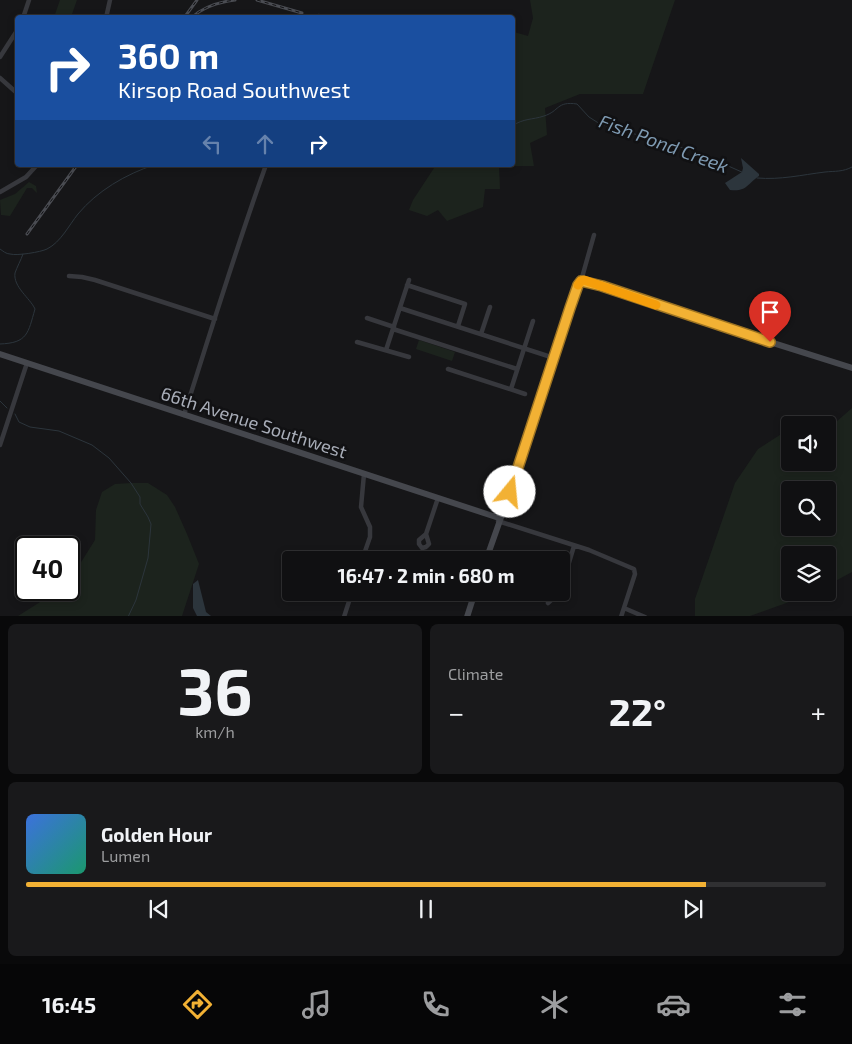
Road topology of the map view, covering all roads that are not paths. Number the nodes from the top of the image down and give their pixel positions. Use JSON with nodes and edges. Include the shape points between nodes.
{"nodes":[{"id":1,"x":29,"y":0,"type":"edge"},
{"id":2,"x":110,"y":0,"type":"edge"},
{"id":3,"x":24,"y":15,"type":"edge"},
{"id":4,"x":107,"y":15,"type":"edge"},
{"id":5,"x":15,"y":34,"type":"edge"},
{"id":6,"x":0,"y":57,"type":"edge"},
{"id":7,"x":0,"y":78,"type":"edge"},
{"id":8,"x":15,"y":91,"type":"edge"},
{"id":9,"x":35,"y":167,"type":"edge"},
{"id":10,"x":265,"y":167,"type":"edge"},
{"id":11,"x":0,"y":192,"type":"edge"},
{"id":12,"x":594,"y":235,"type":"dead end"},
{"id":13,"x":69,"y":276,"type":"dead end"},
{"id":14,"x":409,"y":280,"type":"dead end"},
{"id":15,"x":581,"y":281,"type":"junction"},
{"id":16,"x":407,"y":285,"type":"junction"},
{"id":17,"x":490,"y":307,"type":"dead end"},
{"id":18,"x":400,"y":308,"type":"junction"},
{"id":19,"x":367,"y":318,"type":"dead end"},
{"id":20,"x":215,"y":319,"type":"junction"},
{"id":21,"x":533,"y":322,"type":"dead end"},
{"id":22,"x":458,"y":326,"type":"junction"},
{"id":23,"x":394,"y":328,"type":"junction"},
{"id":24,"x":481,"y":334,"type":"junction"},
{"id":25,"x":357,"y":342,"type":"dead end"},
{"id":26,"x":524,"y":348,"type":"junction"},
{"id":27,"x":386,"y":350,"type":"junction"},
{"id":28,"x":0,"y":354,"type":"edge"},
{"id":29,"x":408,"y":356,"type":"dead end"},
{"id":30,"x":554,"y":358,"type":"junction"},
{"id":31,"x":27,"y":363,"type":"junction"},
{"id":32,"x":852,"y":368,"type":"edge"},
{"id":33,"x":448,"y":369,"type":"dead end"},
{"id":34,"x":517,"y":369,"type":"junction"},
{"id":35,"x":511,"y":389,"type":"junction"},
{"id":36,"x":525,"y":394,"type":"dead end"},
{"id":37,"x":184,"y":415,"type":"junction"},
{"id":38,"x":0,"y":444,"type":"edge"},
{"id":39,"x":364,"y":474,"type":"junction"},
{"id":40,"x":438,"y":498,"type":"junction"},
{"id":41,"x":499,"y":520,"type":"junction"},
{"id":42,"x":426,"y":534,"type":"dead end"},
{"id":43,"x":574,"y":546,"type":"junction"},
{"id":44,"x":365,"y":551,"type":"edge"},
{"id":45,"x":489,"y":551,"type":"edge"},
{"id":46,"x":570,"y":559,"type":"edge"},
{"id":47,"x":348,"y":601,"type":"edge"},
{"id":48,"x":472,"y":601,"type":"edge"},
{"id":49,"x":624,"y":608,"type":"junction"},
{"id":50,"x":344,"y":616,"type":"edge"},
{"id":51,"x":467,"y":616,"type":"edge"},
{"id":52,"x":621,"y":616,"type":"edge"},
{"id":53,"x":646,"y":616,"type":"edge"}],
"edges":[{"from":1,"to":3,"type":"street"},
{"from":2,"to":4,"type":"street"},
{"from":5,"to":6,"type":"street"},
{"from":7,"to":8,"type":"street"},
{"from":9,"to":11,"type":"street","via":[[26,177]]},
{"from":10,"to":20,"type":"street"},
{"from":12,"to":15,"type":"street"},
{"from":13,"to":20,"type":"street","via":[[95,280]]},
{"from":14,"to":16,"type":"street"},
{"from":15,"to":30,"type":"street"},
{"from":15,"to":32,"type":"street"},
{"from":16,"to":18,"type":"street"},
{"from":16,"to":22,"type":"street","via":[[465,304]]},
{"from":17,"to":24,"type":"street"},
{"from":18,"to":22,"type":"street"},
{"from":18,"to":23,"type":"street"},
{"from":19,"to":23,"type":"street"},
{"from":20,"to":37,"type":"street"},
{"from":21,"to":26,"type":"street"},
{"from":22,"to":24,"type":"street"},
{"from":23,"to":27,"type":"street"},
{"from":23,"to":34,"type":"street"},
{"from":24,"to":26,"type":"street"},
{"from":25,"to":27,"type":"street"},
{"from":26,"to":30,"type":"street"},
{"from":26,"to":34,"type":"street"},
{"from":27,"to":29,"type":"street"},
{"from":28,"to":31,"type":"street","name":"66th Avenue Southwest"},
{"from":30,"to":41,"type":"street"},
{"from":31,"to":37,"type":"street","name":"66th Avenue Southwest"},
{"from":31,"to":38,"type":"street"},
{"from":33,"to":35,"type":"street"},
{"from":34,"to":35,"type":"street"},
{"from":35,"to":36,"type":"street"},
{"from":37,"to":39,"type":"street","name":"66th Avenue Southwest"},
{"from":39,"to":40,"type":"street","name":"66th Avenue Southwest"},
{"from":39,"to":44,"type":"street","via":[[361,507],[370,527]]},
{"from":40,"to":41,"type":"street","name":"66th Avenue Southwest"},
{"from":40,"to":42,"type":"street"},
{"from":41,"to":43,"type":"street","name":"66th Avenue Southwest"},
{"from":41,"to":45,"type":"street"},
{"from":43,"to":46,"type":"street"},
{"from":43,"to":49,"type":"street","name":"66th Avenue Southwest","via":[[635,570]]},
{"from":47,"to":50,"type":"street"},
{"from":48,"to":51,"type":"street"},
{"from":49,"to":52,"type":"street"},
{"from":49,"to":53,"type":"street"}]}
